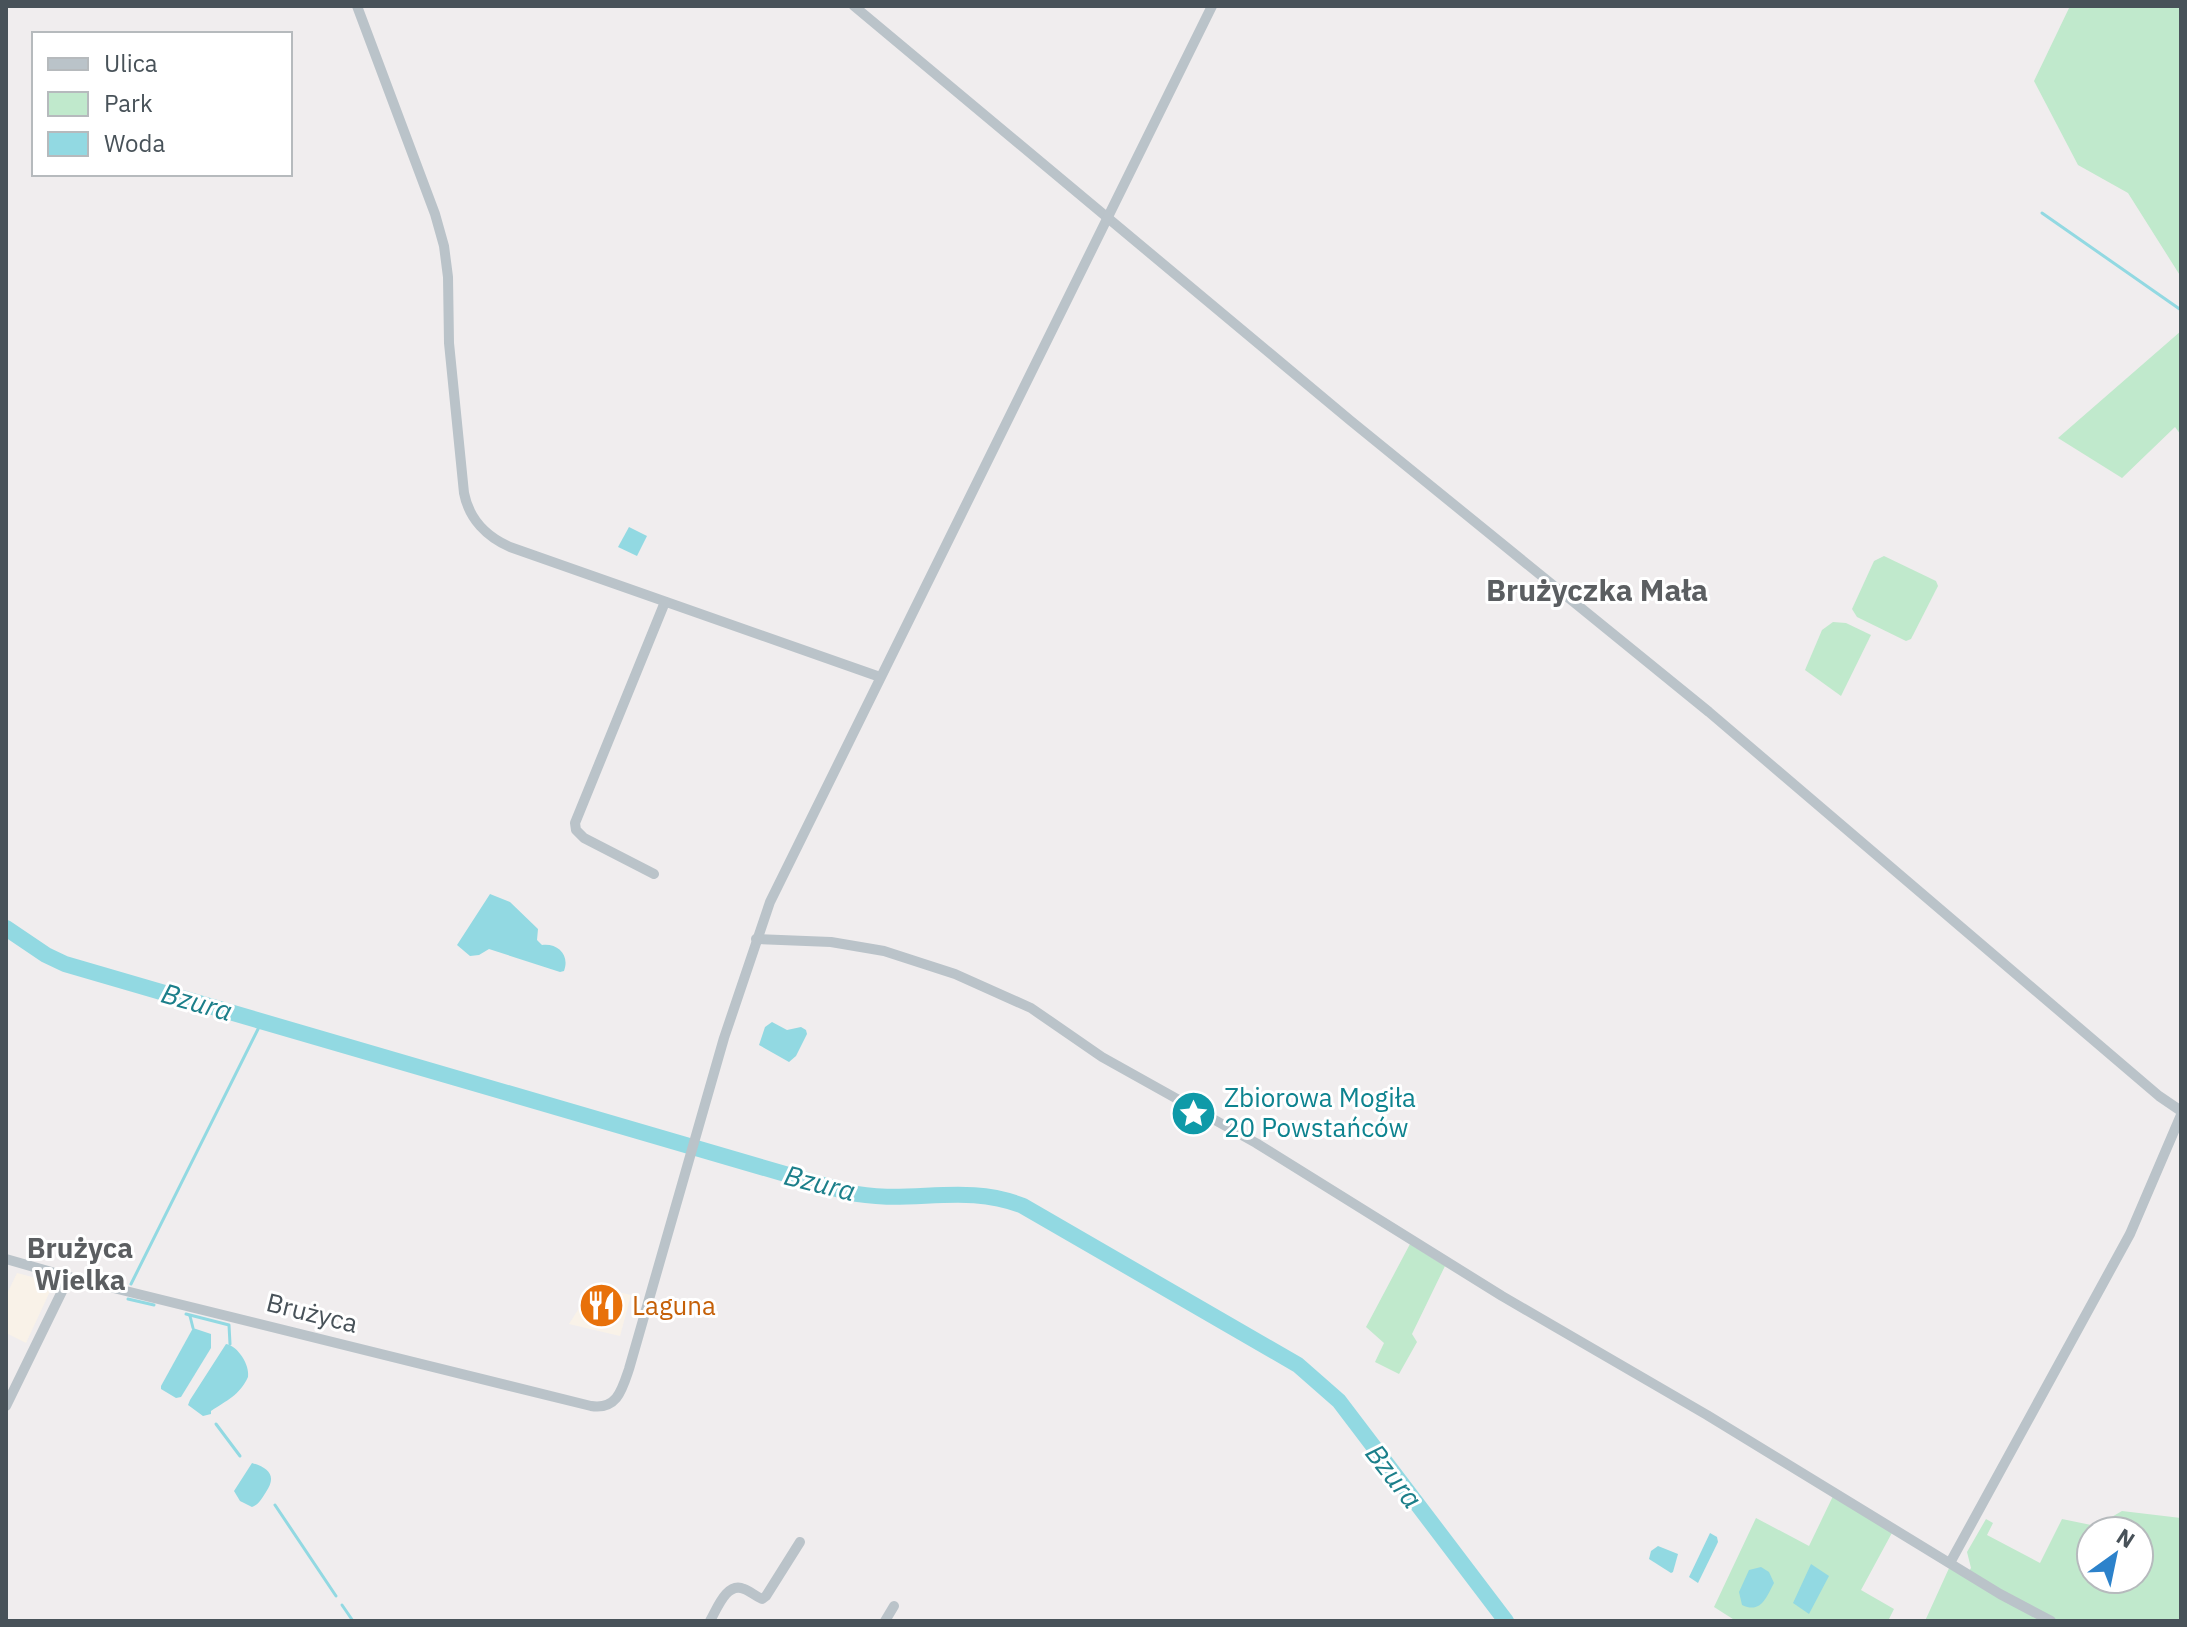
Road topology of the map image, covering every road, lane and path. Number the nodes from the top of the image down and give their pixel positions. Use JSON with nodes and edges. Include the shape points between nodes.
{"nodes":[{"id":1,"x":357,"y":6,"type":"edge"},
{"id":2,"x":854,"y":6,"type":"edge"},
{"id":3,"x":1212,"y":6,"type":"edge"},
{"id":4,"x":1106,"y":218,"type":"junction"},
{"id":5,"x":665,"y":602,"type":"junction"},
{"id":6,"x":880,"y":677,"type":"junction"},
{"id":7,"x":654,"y":874,"type":"dead end"},
{"id":8,"x":756,"y":939,"type":"junction"},
{"id":9,"x":2181,"y":1113,"type":"edge"},
{"id":10,"x":6,"y":1259,"type":"edge"},
{"id":11,"x":69,"y":1277,"type":"junction"},
{"id":12,"x":6,"y":1406,"type":"edge"},
{"id":13,"x":800,"y":1542,"type":"dead end"},
{"id":14,"x":1951,"y":1561,"type":"junction"},
{"id":15,"x":894,"y":1606,"type":"dead end"},
{"id":16,"x":710,"y":1621,"type":"edge"},
{"id":17,"x":885,"y":1621,"type":"edge"},
{"id":18,"x":2051,"y":1621,"type":"edge"}],
"edges":[{"from":1,"to":5,"type":"street","via":[[444,246],[464,493],[472,514],[484,531],[510,547]]},
{"from":2,"to":4,"type":"street"},
{"from":3,"to":4,"type":"street"},
{"from":4,"to":6,"type":"street"},
{"from":4,"to":9,"type":"street","via":[[1709,712]]},
{"from":5,"to":6,"type":"street"},
{"from":5,"to":7,"type":"street","via":[[575,823],[584,838]]},
{"from":6,"to":8,"type":"street","via":[[791,854]]},
{"from":8,"to":11,"type":"street","name":"Brużyca","via":[[623,1388],[608,1406]]},
{"from":8,"to":14,"type":"street","via":[[831,942],[884,951],[955,974],[1031,1008],[1102,1057],[1256,1143],[1502,1296]]},
{"from":9,"to":14,"type":"street","via":[[2130,1234]]},
{"from":10,"to":11,"type":"street","name":"Brużyca"},
{"from":11,"to":12,"type":"street"},
{"from":13,"to":16,"type":"street","via":[[766,1596],[734,1587]]},
{"from":14,"to":18,"type":"street"},
{"from":15,"to":17,"type":"street"}]}
